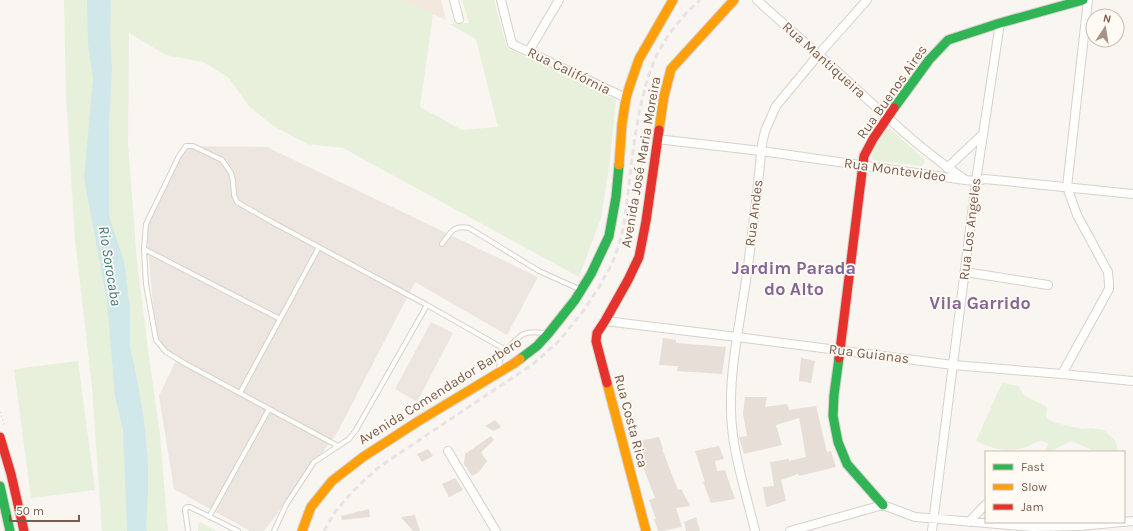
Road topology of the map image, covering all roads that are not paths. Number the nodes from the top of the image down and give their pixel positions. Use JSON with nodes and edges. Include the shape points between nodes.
{"nodes":[{"id":1,"x":454,"y":0,"type":"edge"},
{"id":2,"x":500,"y":0,"type":"edge"},
{"id":3,"x":559,"y":0,"type":"edge"},
{"id":4,"x":673,"y":0,"type":"edge"},
{"id":5,"x":734,"y":0,"type":"edge"},
{"id":6,"x":757,"y":0,"type":"edge"},
{"id":7,"x":867,"y":0,"type":"edge"},
{"id":8,"x":1083,"y":0,"type":"edge"},
{"id":9,"x":1088,"y":0,"type":"edge"},
{"id":10,"x":459,"y":19,"type":"dead end"},
{"id":11,"x":1000,"y":23,"type":"junction"},
{"id":12,"x":529,"y":51,"type":"junction"},
{"id":13,"x":818,"y":54,"type":"junction"},
{"id":14,"x":626,"y":98,"type":"junction"},
{"id":15,"x":887,"y":117,"type":"junction"},
{"id":16,"x":982,"y":135,"type":"junction"},
{"id":17,"x":657,"y":140,"type":"junction"},
{"id":18,"x":761,"y":151,"type":"junction"},
{"id":19,"x":863,"y":165,"type":"junction"},
{"id":20,"x":947,"y":168,"type":"junction"},
{"id":21,"x":965,"y":180,"type":"junction"},
{"id":22,"x":976,"y":181,"type":"junction"},
{"id":23,"x":1066,"y":187,"type":"junction"},
{"id":24,"x":1133,"y":194,"type":"edge"},
{"id":25,"x":442,"y":244,"type":"dead end"},
{"id":26,"x":319,"y":247,"type":"junction"},
{"id":27,"x":144,"y":249,"type":"junction"},
{"id":28,"x":965,"y":272,"type":"junction"},
{"id":29,"x":1048,"y":285,"type":"dead end"},
{"id":30,"x":581,"y":290,"type":"junction"},
{"id":31,"x":427,"y":305,"type":"junction"},
{"id":32,"x":280,"y":319,"type":"junction"},
{"id":33,"x":605,"y":321,"type":"junction"},
{"id":34,"x":548,"y":334,"type":"junction"},
{"id":35,"x":737,"y":337,"type":"junction"},
{"id":36,"x":506,"y":350,"type":"junction"},
{"id":37,"x":839,"y":350,"type":"junction"},
{"id":38,"x":953,"y":366,"type":"junction"},
{"id":39,"x":500,"y":372,"type":"junction"},
{"id":40,"x":1062,"y":374,"type":"junction"},
{"id":41,"x":1133,"y":381,"type":"edge"},
{"id":42,"x":240,"y":393,"type":"junction"},
{"id":43,"x":269,"y":409,"type":"junction"},
{"id":44,"x":0,"y":437,"type":"edge"},
{"id":45,"x":338,"y":446,"type":"junction"},
{"id":46,"x":448,"y":451,"type":"dead end"},
{"id":47,"x":0,"y":486,"type":"edge"},
{"id":48,"x":883,"y":504,"type":"junction"},
{"id":49,"x":985,"y":505,"type":"edge"},
{"id":50,"x":209,"y":517,"type":"junction"},
{"id":51,"x":934,"y":519,"type":"junction"},
{"id":52,"x":969,"y":522,"type":"junction"},
{"id":53,"x":985,"y":523,"type":"edge"},
{"id":54,"x":999,"y":523,"type":"edge"},
{"id":55,"x":1112,"y":523,"type":"edge"},
{"id":56,"x":1029,"y":524,"type":"edge"},
{"id":57,"x":10,"y":531,"type":"edge"},
{"id":58,"x":24,"y":531,"type":"edge"},
{"id":59,"x":188,"y":531,"type":"edge"},
{"id":60,"x":238,"y":531,"type":"edge"},
{"id":61,"x":274,"y":531,"type":"edge"},
{"id":62,"x":302,"y":531,"type":"edge"},
{"id":63,"x":496,"y":531,"type":"edge"},
{"id":64,"x":646,"y":531,"type":"edge"},
{"id":65,"x":755,"y":531,"type":"edge"},
{"id":66,"x":790,"y":531,"type":"edge"},
{"id":67,"x":932,"y":531,"type":"edge"}],
"edges":[{"from":1,"to":10,"type":"street"},
{"from":2,"to":12,"type":"street","name":"Rua Califórnia","via":[[512,44]]},
{"from":3,"to":12,"type":"street"},
{"from":4,"to":14,"type":"main road","name":"Avenida Comendador Barbero","via":[[639,59]]},
{"from":5,"to":17,"type":"main road","name":"Avenida José Maria Moreira","via":[[671,69]]},
{"from":6,"to":13,"type":"street","name":"Rua Mantiqueira"},
{"from":7,"to":13,"type":"street","name":"Rua Andes"},
{"from":8,"to":11,"type":"main road"},
{"from":9,"to":23,"type":"street"},
{"from":11,"to":15,"type":"main road","name":"Rua Buenos Aires","via":[[948,40],[929,60]]},
{"from":11,"to":16,"type":"street","name":"Rua Los Angeles"},
{"from":12,"to":14,"type":"street","name":"Rua Califórnia"},
{"from":13,"to":15,"type":"street","name":"Rua Mantiqueira"},
{"from":13,"to":18,"type":"street","name":"Rua Andes","via":[[776,106],[765,131]]},
{"from":14,"to":30,"type":"main road","name":"Avenida Comendador Barbero","via":[[610,236],[592,274]]},
{"from":15,"to":19,"type":"main road","name":"Rua Buenos Aires","via":[[864,156]]},
{"from":15,"to":20,"type":"street","name":"Rua Mantiqueira"},
{"from":16,"to":20,"type":"street"},
{"from":16,"to":22,"type":"street","name":"Rua Los Angeles"},
{"from":17,"to":18,"type":"street","name":"Rua Montevideo"},
{"from":17,"to":33,"type":"main road","name":"Avenida José Maria Moreira","via":[[639,257]]},
{"from":18,"to":19,"type":"street","name":"Rua Montevideo"},
{"from":18,"to":35,"type":"street","name":"Rua Andes"},
{"from":19,"to":21,"type":"street","name":"Rua Montevideo"},
{"from":19,"to":37,"type":"main road","name":"Rua Buenos Aires"},
{"from":20,"to":21,"type":"street","name":"Rua Mantiqueira"},
{"from":21,"to":22,"type":"street","name":"Rua Montevideo"},
{"from":22,"to":23,"type":"street","name":"Rua Montevideo","via":[[985,179]]},
{"from":22,"to":28,"type":"street","name":"Rua Los Angeles"},
{"from":23,"to":24,"type":"street","name":"Rua Montevideo"},
{"from":23,"to":40,"type":"street","via":[[1077,215],[1108,272],[1109,283]]},
{"from":25,"to":30,"type":"lane","via":[[454,228],[469,228],[540,270]]},
{"from":26,"to":27,"type":"lane","via":[[237,202],[231,173],[222,160],[194,146],[186,146],[146,224]]},
{"from":26,"to":31,"type":"lane"},
{"from":26,"to":32,"type":"lane"},
{"from":27,"to":32,"type":"lane"},
{"from":27,"to":42,"type":"lane","via":[[146,284],[156,340],[166,352]]},
{"from":28,"to":29,"type":"street"},
{"from":28,"to":38,"type":"street","name":"Rua Los Angeles"},
{"from":30,"to":34,"type":"main road","name":"Avenida Comendador Barbero"},
{"from":31,"to":36,"type":"lane"},
{"from":31,"to":45,"type":"lane","via":[[356,430],[349,439]]},
{"from":32,"to":42,"type":"lane"},
{"from":33,"to":35,"type":"street","name":"Rua Guianas"},
{"from":33,"to":64,"type":"main road","name":"Rua Costa Rica","via":[[597,332],[596,341]]},
{"from":34,"to":36,"type":"lane","via":[[537,332],[523,335]]},
{"from":34,"to":39,"type":"main road","name":"Avenida Comendador Barbero","via":[[537,346]]},
{"from":35,"to":37,"type":"street","name":"Rua Guianas"},
{"from":35,"to":65,"type":"street","name":"Rua Andes","via":[[731,389],[733,440]]},
{"from":36,"to":39,"type":"lane","via":[[500,359]]},
{"from":37,"to":38,"type":"street","name":"Rua Guianas"},
{"from":37,"to":48,"type":"main road","name":"Rua Buenos Aires","via":[[833,416],[838,442],[847,464]]},
{"from":38,"to":40,"type":"street","name":"Rua Guianas"},
{"from":38,"to":51,"type":"street","name":"Rua Los Angeles"},
{"from":39,"to":62,"type":"main road","name":"Avenida Comendador Barbero","via":[[363,457],[332,481],[312,507]]},
{"from":40,"to":41,"type":"street","name":"Rua Guianas"},
{"from":42,"to":43,"type":"lane"},
{"from":43,"to":45,"type":"lane"},
{"from":43,"to":50,"type":"lane"},
{"from":44,"to":58,"type":"main road"},
{"from":45,"to":61,"type":"lane","via":[[314,462],[286,505]]},
{"from":46,"to":63,"type":"street"},
{"from":47,"to":57,"type":"main road"},
{"from":48,"to":51,"type":"street","via":[[916,517]]},
{"from":48,"to":66,"type":"street"},
{"from":49,"to":52,"type":"street"},
{"from":50,"to":59,"type":"lane","via":[[187,507],[185,509]]},
{"from":50,"to":60,"type":"lane"},
{"from":51,"to":52,"type":"street"},
{"from":51,"to":67,"type":"street","name":"Rua Los Angeles"},
{"from":52,"to":53,"type":"street"},
{"from":54,"to":56,"type":"street"},
{"from":55,"to":56,"type":"street","via":[[1080,526]]}]}
